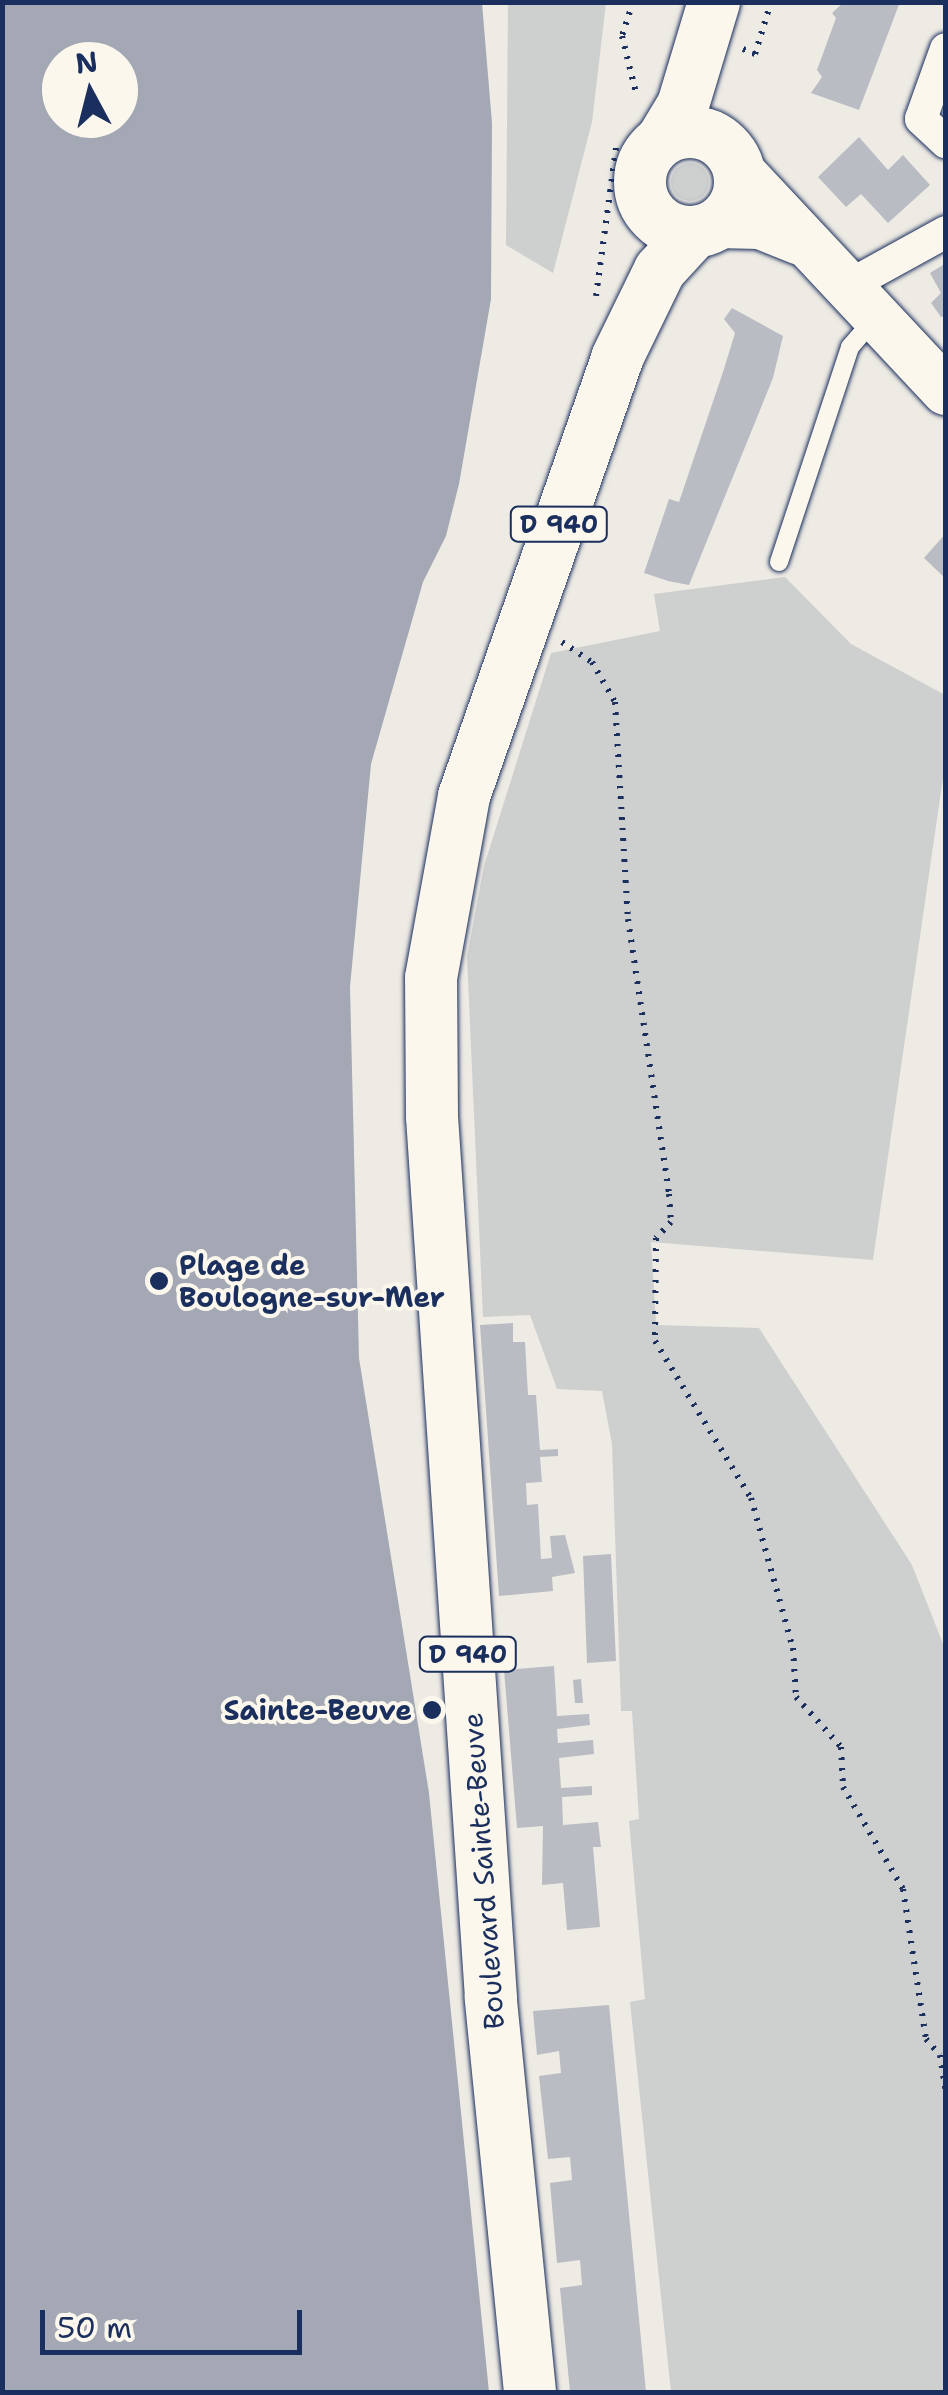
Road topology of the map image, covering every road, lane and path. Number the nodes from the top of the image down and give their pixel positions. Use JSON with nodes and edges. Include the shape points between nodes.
{"nodes":[{"id":1,"x":633,"y":2,"type":"edge"},
{"id":2,"x":714,"y":2,"type":"edge"},
{"id":3,"x":771,"y":2,"type":"edge"},
{"id":4,"x":749,"y":35,"type":"edge"},
{"id":5,"x":946,"y":49,"type":"edge"},
{"id":6,"x":637,"y":125,"type":"junction"},
{"id":7,"x":946,"y":142,"type":"edge"},
{"id":8,"x":731,"y":157,"type":"junction"},
{"id":9,"x":642,"y":198,"type":"junction"},
{"id":10,"x":706,"y":228,"type":"junction"},
{"id":11,"x":946,"y":232,"type":"edge"},
{"id":12,"x":801,"y":241,"type":"junction"},
{"id":13,"x":606,"y":249,"type":"dead end"},
{"id":14,"x":860,"y":302,"type":"junction"},
{"id":15,"x":617,"y":358,"type":"junction"},
{"id":16,"x":946,"y":391,"type":"edge"},
{"id":17,"x":779,"y":562,"type":"dead end"},
{"id":18,"x":526,"y":618,"type":"junction"},
{"id":19,"x":946,"y":2092,"type":"edge"},
{"id":20,"x":530,"y":2392,"type":"edge"}],
"edges":[{"from":1,"to":6,"type":"path","via":[[622,36]]},
{"from":2,"to":6,"type":"main road","via":[[683,105]]},
{"from":3,"to":4,"type":"path"},
{"from":4,"to":8,"type":"main road","via":[[718,87]]},
{"from":5,"to":7,"type":"street","via":[[921,119]]},
{"from":6,"to":8,"type":"main road","via":[[690,131]]},
{"from":6,"to":9,"type":"main road"},
{"from":6,"to":13,"type":"path"},
{"from":8,"to":10,"type":"main road","via":[[735,204]]},
{"from":8,"to":12,"type":"street"},
{"from":9,"to":10,"type":"main road","via":[[660,222]]},
{"from":9,"to":15,"type":"main road","name":"Boulevard Sainte-Beuve","number":"D 940","via":[[641,248]]},
{"from":10,"to":12,"type":"street","via":[[760,225]]},
{"from":10,"to":15,"type":"main road","name":"Boulevard Sainte-Beuve","number":"D 940","via":[[660,270]]},
{"from":11,"to":14,"type":"street"},
{"from":12,"to":14,"type":"street"},
{"from":14,"to":16,"type":"street"},
{"from":14,"to":17,"type":"lane"},
{"from":15,"to":18,"type":"main road","name":"Boulevard Sainte-Beuve","number":"D 940"},
{"from":18,"to":19,"type":"path","via":[[592,662],[615,702],[628,919],[671,1222],[656,1238],[655,1341],[750,1498],[793,1648],[796,1697],[841,1747],[843,1787],[903,1889],[926,2039],[940,2054]]},
{"from":18,"to":20,"type":"main road","name":"Boulevard Sainte-Beuve","number":"D 940","via":[[456,826],[438,914],[429,1027],[492,2016]]}]}
